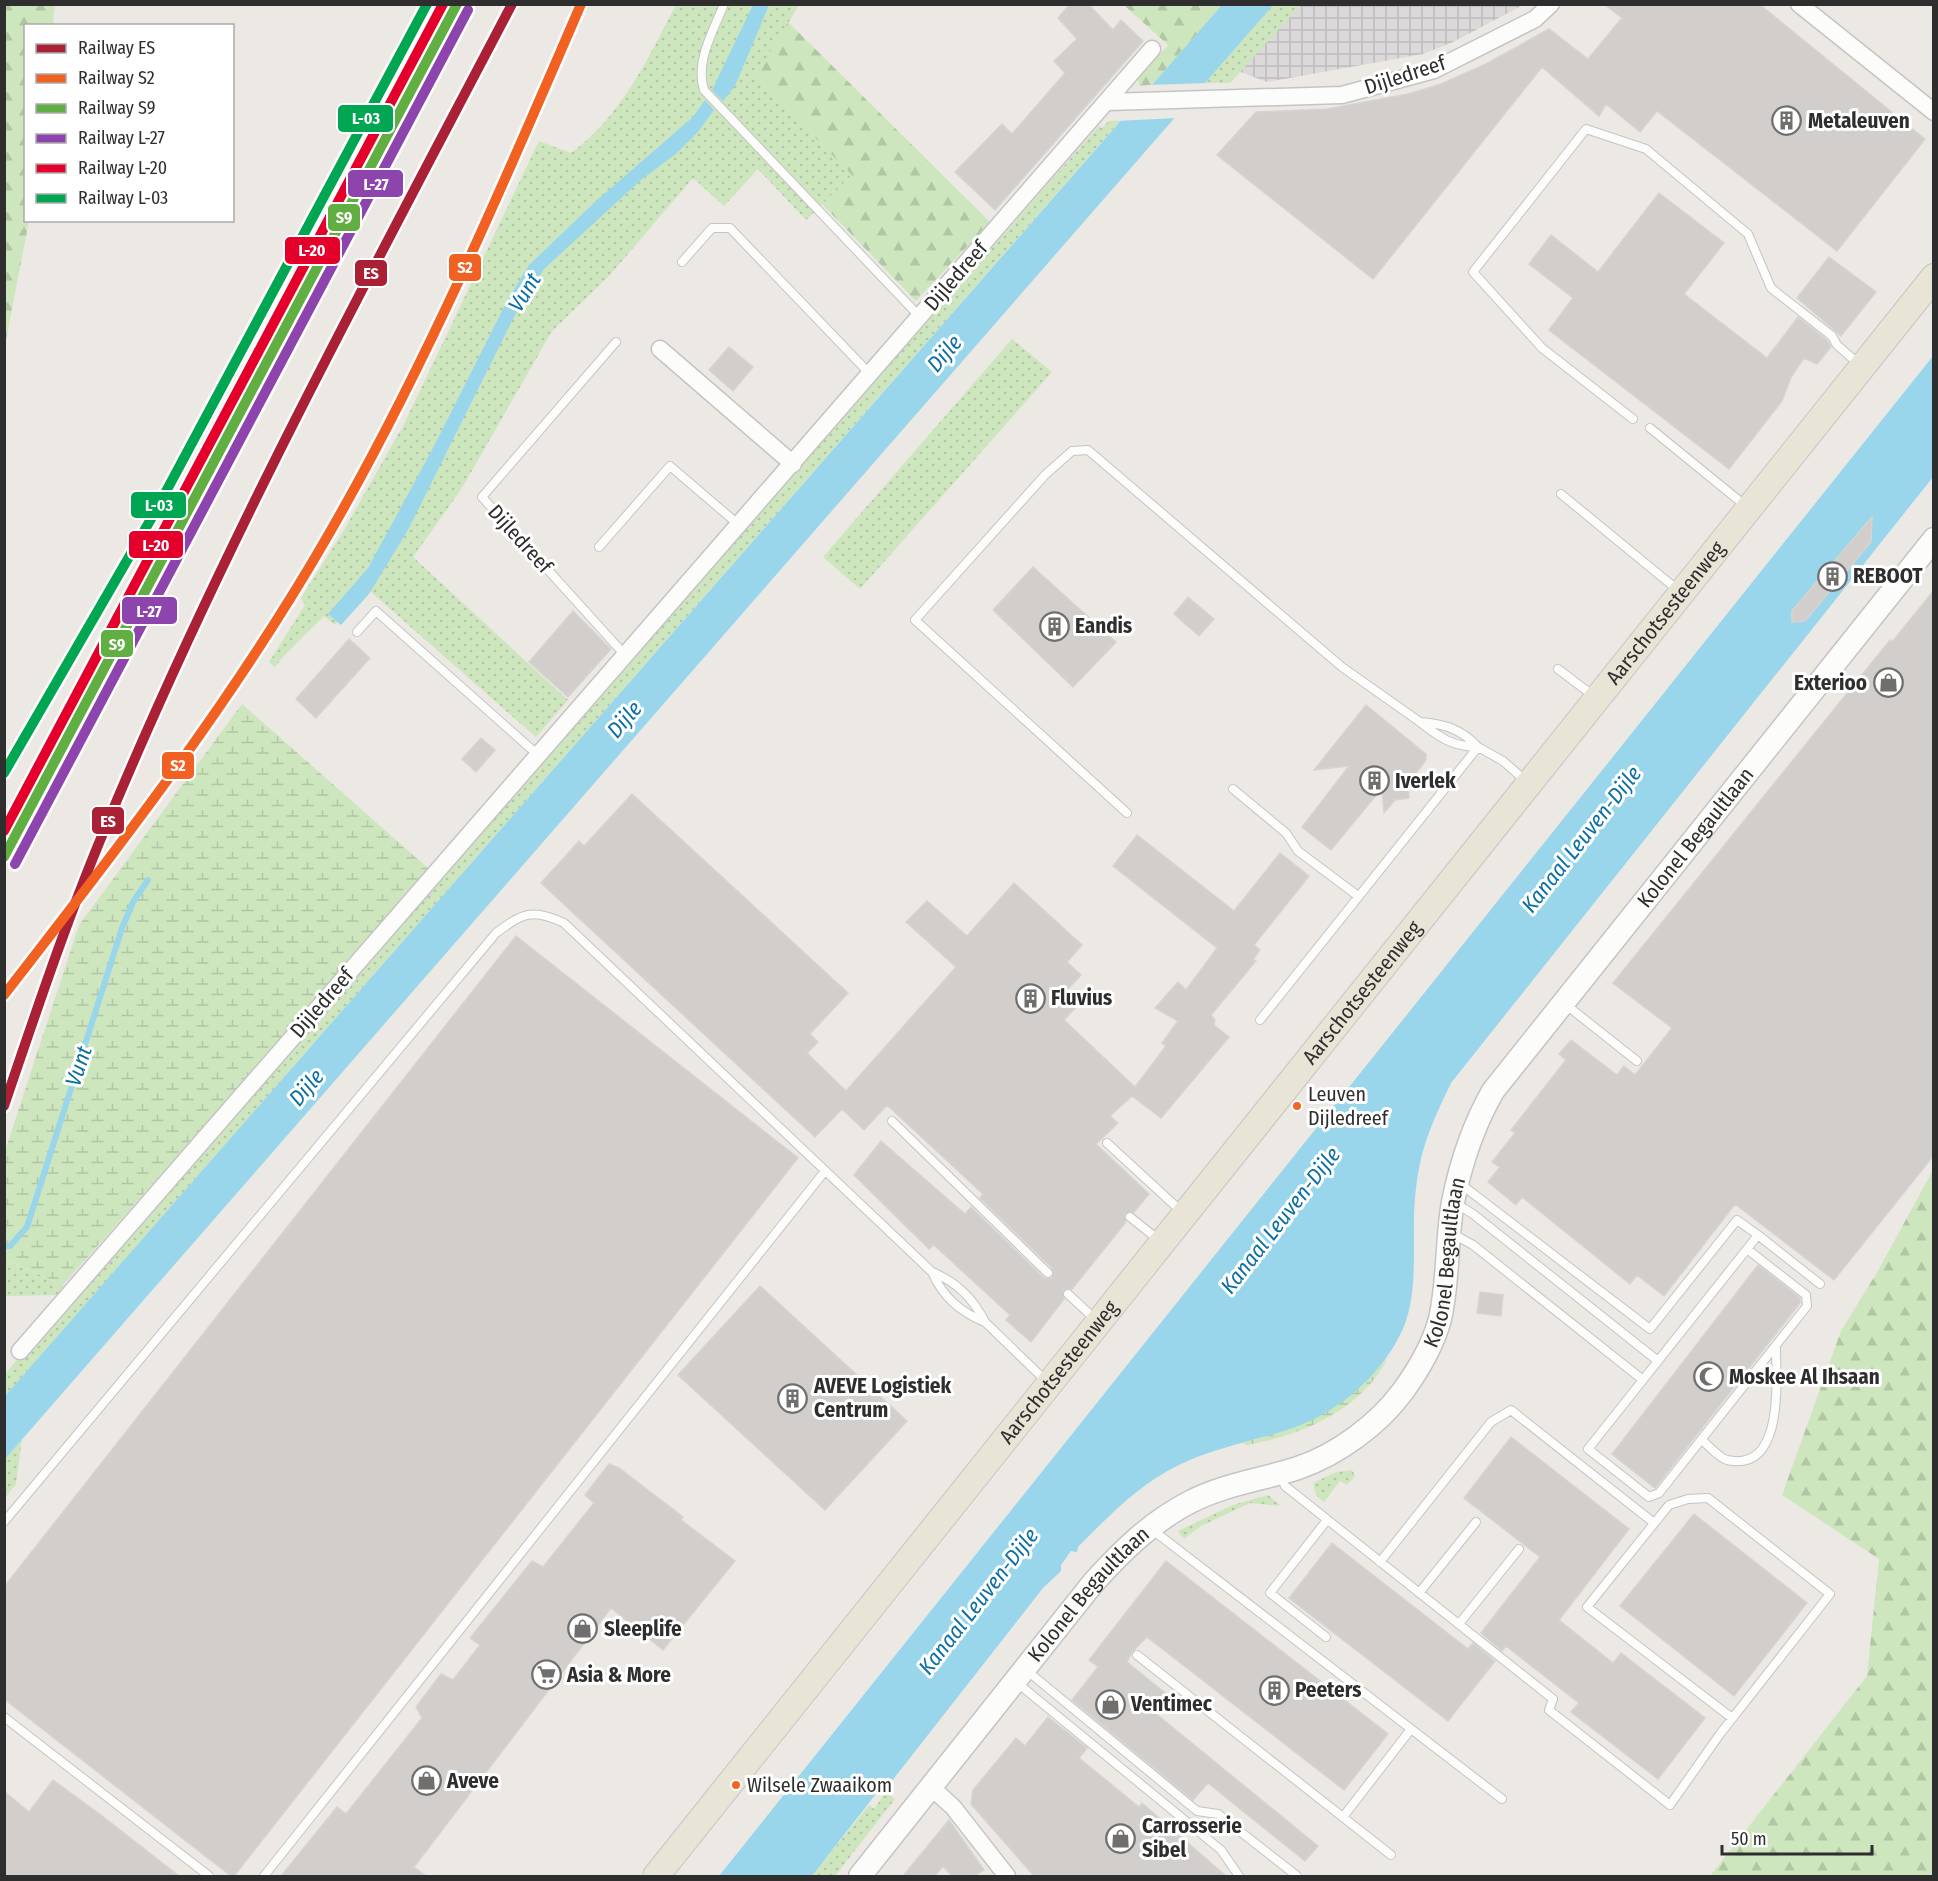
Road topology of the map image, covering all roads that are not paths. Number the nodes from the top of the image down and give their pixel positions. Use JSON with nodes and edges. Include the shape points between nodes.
{"nodes":[{"id":1,"x":724,"y":4,"type":"edge"},
{"id":2,"x":1551,"y":4,"type":"edge"},
{"id":3,"x":1799,"y":4,"type":"edge"},
{"id":4,"x":1152,"y":49,"type":"dead end"},
{"id":5,"x":1108,"y":102,"type":"junction"},
{"id":6,"x":1934,"y":112,"type":"edge"},
{"id":7,"x":682,"y":262,"type":"dead end"},
{"id":8,"x":1934,"y":277,"type":"edge"},
{"id":9,"x":920,"y":317,"type":"junction"},
{"id":10,"x":616,"y":342,"type":"dead end"},
{"id":11,"x":660,"y":349,"type":"dead end"},
{"id":12,"x":1862,"y":367,"type":"junction"},
{"id":13,"x":871,"y":375,"type":"junction"},
{"id":14,"x":1633,"y":419,"type":"dead end"},
{"id":15,"x":1650,"y":428,"type":"dead end"},
{"id":16,"x":793,"y":464,"type":"junction"},
{"id":17,"x":1561,"y":494,"type":"dead end"},
{"id":18,"x":1749,"y":508,"type":"junction"},
{"id":19,"x":739,"y":525,"type":"junction"},
{"id":20,"x":1934,"y":539,"type":"edge"},
{"id":21,"x":599,"y":547,"type":"dead end"},
{"id":22,"x":1682,"y":593,"type":"junction"},
{"id":23,"x":357,"y":632,"type":"dead end"},
{"id":24,"x":624,"y":654,"type":"junction"},
{"id":25,"x":1558,"y":669,"type":"dead end"},
{"id":26,"x":1597,"y":699,"type":"junction"},
{"id":27,"x":1420,"y":722,"type":"junction"},
{"id":28,"x":1478,"y":747,"type":"junction"},
{"id":29,"x":537,"y":755,"type":"junction"},
{"id":30,"x":1529,"y":784,"type":"junction"},
{"id":31,"x":1233,"y":789,"type":"dead end"},
{"id":32,"x":1127,"y":813,"type":"dead end"},
{"id":33,"x":1358,"y":896,"type":"junction"},
{"id":34,"x":1562,"y":1001,"type":"junction"},
{"id":35,"x":1260,"y":1020,"type":"dead end"},
{"id":36,"x":1638,"y":1061,"type":"dead end"},
{"id":37,"x":892,"y":1121,"type":"dead end"},
{"id":38,"x":1107,"y":1143,"type":"dead end"},
{"id":39,"x":825,"y":1171,"type":"junction"},
{"id":40,"x":1455,"y":1192,"type":"junction"},
{"id":41,"x":1185,"y":1215,"type":"junction"},
{"id":42,"x":1130,"y":1217,"type":"dead end"},
{"id":43,"x":1449,"y":1232,"type":"junction"},
{"id":44,"x":1758,"y":1235,"type":"junction"},
{"id":45,"x":1162,"y":1243,"type":"junction"},
{"id":46,"x":1747,"y":1249,"type":"junction"},
{"id":47,"x":932,"y":1272,"type":"junction"},
{"id":48,"x":1048,"y":1273,"type":"dead end"},
{"id":49,"x":1820,"y":1284,"type":"dead end"},
{"id":50,"x":1068,"y":1294,"type":"dead end"},
{"id":51,"x":985,"y":1322,"type":"junction"},
{"id":52,"x":1099,"y":1322,"type":"junction"},
{"id":53,"x":1776,"y":1346,"type":"junction"},
{"id":54,"x":20,"y":1351,"type":"dead end"},
{"id":55,"x":1658,"y":1361,"type":"junction"},
{"id":56,"x":1643,"y":1380,"type":"junction"},
{"id":57,"x":1050,"y":1384,"type":"junction"},
{"id":58,"x":1701,"y":1440,"type":"junction"},
{"id":59,"x":1280,"y":1473,"type":"junction"},
{"id":60,"x":1327,"y":1520,"type":"junction"},
{"id":61,"x":4,"y":1522,"type":"edge"},
{"id":62,"x":1476,"y":1522,"type":"dead end"},
{"id":63,"x":1654,"y":1523,"type":"junction"},
{"id":64,"x":1150,"y":1528,"type":"junction"},
{"id":65,"x":1519,"y":1549,"type":"dead end"},
{"id":66,"x":1380,"y":1562,"type":"junction"},
{"id":67,"x":1419,"y":1593,"type":"junction"},
{"id":68,"x":1459,"y":1624,"type":"junction"},
{"id":69,"x":1326,"y":1637,"type":"dead end"},
{"id":70,"x":1137,"y":1655,"type":"dead end"},
{"id":71,"x":1020,"y":1675,"type":"junction"},
{"id":72,"x":4,"y":1718,"type":"edge"},
{"id":73,"x":1732,"y":1718,"type":"junction"},
{"id":74,"x":1411,"y":1729,"type":"junction"},
{"id":75,"x":931,"y":1787,"type":"junction"},
{"id":76,"x":1503,"y":1799,"type":"dead end"},
{"id":77,"x":1343,"y":1817,"type":"junction"},
{"id":78,"x":1391,"y":1855,"type":"dead end"},
{"id":79,"x":209,"y":1876,"type":"edge"},
{"id":80,"x":264,"y":1876,"type":"edge"},
{"id":81,"x":656,"y":1876,"type":"edge"},
{"id":82,"x":860,"y":1876,"type":"edge"},
{"id":83,"x":1007,"y":1876,"type":"edge"},
{"id":84,"x":1239,"y":1876,"type":"edge"},
{"id":85,"x":1298,"y":1876,"type":"edge"}],
"edges":[{"from":1,"to":9,"type":"lane","via":[[702,59],[700,76],[704,90]]},
{"from":2,"to":5,"type":"street","name":"Dijledreef","via":[[1534,19],[1434,70],[1342,95]]},
{"from":3,"to":6,"type":"street"},
{"from":4,"to":5,"type":"street","name":"Dijledreef"},
{"from":5,"to":9,"type":"street","name":"Dijledreef"},
{"from":7,"to":13,"type":"lane","via":[[712,228],[730,228]]},
{"from":8,"to":12,"type":"main road","name":"Aarschotsesteenweg"},
{"from":9,"to":13,"type":"street","name":"Dijledreef"},
{"from":10,"to":24,"type":"lane","name":"Dijledreef","via":[[482,497]]},
{"from":11,"to":16,"type":"street"},
{"from":12,"to":14,"type":"lane","via":[[1832,336],[1771,288],[1748,234],[1646,149],[1586,129],[1473,272],[1542,348]]},
{"from":12,"to":18,"type":"main road","name":"Aarschotsesteenweg"},
{"from":13,"to":16,"type":"street","name":"Dijledreef"},
{"from":15,"to":18,"type":"lane"},
{"from":16,"to":19,"type":"street","name":"Dijledreef"},
{"from":17,"to":22,"type":"lane"},
{"from":18,"to":22,"type":"main road","name":"Aarschotsesteenweg"},
{"from":19,"to":21,"type":"lane","via":[[670,466]]},
{"from":19,"to":24,"type":"street","name":"Dijledreef"},
{"from":20,"to":34,"type":"street","name":"Kolonel Begaultlaan"},
{"from":22,"to":26,"type":"main road","name":"Aarschotsesteenweg"},
{"from":23,"to":29,"type":"lane","via":[[376,610]]},
{"from":24,"to":29,"type":"street","name":"Dijledreef"},
{"from":25,"to":26,"type":"lane"},
{"from":26,"to":30,"type":"main road","name":"Aarschotsesteenweg"},
{"from":27,"to":28,"type":"lane","via":[[1456,746]]},
{"from":27,"to":28,"type":"lane","via":[[1445,724],[1466,734]]},
{"from":27,"to":32,"type":"lane","via":[[1342,667],[1088,450],[1072,451],[1045,475],[915,620]]},
{"from":28,"to":30,"type":"lane","via":[[1503,761]]},
{"from":28,"to":33,"type":"lane"},
{"from":29,"to":54,"type":"street","name":"Dijledreef"},
{"from":30,"to":41,"type":"main road","name":"Aarschotsesteenweg"},
{"from":31,"to":33,"type":"lane","via":[[1286,833],[1298,851]]},
{"from":33,"to":35,"type":"lane"},
{"from":34,"to":36,"type":"lane"},
{"from":34,"to":40,"type":"street","name":"Kolonel Begaultlaan","via":[[1493,1091],[1477,1120]]},
{"from":37,"to":48,"type":"lane"},
{"from":38,"to":41,"type":"lane"},
{"from":39,"to":47,"type":"lane"},
{"from":39,"to":61,"type":"lane","via":[[564,923],[542,913],[518,916],[496,933]]},
{"from":39,"to":80,"type":"lane"},
{"from":40,"to":43,"type":"street","name":"Kolonel Begaultlaan"},
{"from":40,"to":44,"type":"lane","via":[[1650,1329],[1737,1220]]},
{"from":40,"to":55,"type":"lane","via":[[1473,1214]]},
{"from":41,"to":45,"type":"main road","name":"Aarschotsesteenweg"},
{"from":42,"to":45,"type":"lane"},
{"from":43,"to":56,"type":"lane","via":[[1473,1245]]},
{"from":43,"to":59,"type":"street","name":"Kolonel Begaultlaan","via":[[1440,1318],[1431,1345],[1401,1393],[1359,1434],[1330,1452]]},
{"from":44,"to":46,"type":"lane"},
{"from":44,"to":49,"type":"lane"},
{"from":45,"to":52,"type":"main road","name":"Aarschotsesteenweg"},
{"from":46,"to":53,"type":"lane","via":[[1806,1295],[1808,1306]]},
{"from":46,"to":55,"type":"lane"},
{"from":47,"to":51,"type":"lane","via":[[950,1279],[967,1295]]},
{"from":47,"to":51,"type":"lane","via":[[940,1290],[966,1314]]},
{"from":50,"to":52,"type":"lane"},
{"from":51,"to":57,"type":"lane"},
{"from":52,"to":57,"type":"main road","name":"Aarschotsesteenweg"},
{"from":53,"to":58,"type":"lane"},
{"from":53,"to":58,"type":"lane","via":[[1776,1405],[1765,1448],[1749,1460],[1726,1460]]},
{"from":55,"to":56,"type":"lane"},
{"from":56,"to":58,"type":"lane","via":[[1588,1449],[1649,1497],[1659,1493]]},
{"from":57,"to":81,"type":"main road","name":"Aarschotsesteenweg"},
{"from":59,"to":60,"type":"lane","via":[[1285,1486]]},
{"from":59,"to":64,"type":"street","name":"Kolonel Begaultlaan","via":[[1239,1482],[1200,1498]]},
{"from":60,"to":66,"type":"lane"},
{"from":60,"to":69,"type":"lane","via":[[1270,1593]]},
{"from":62,"to":67,"type":"lane"},
{"from":63,"to":66,"type":"lane","via":[[1511,1410],[1491,1422]]},
{"from":63,"to":73,"type":"lane","via":[[1587,1607]]},
{"from":63,"to":73,"type":"lane","via":[[1669,1505],[1688,1498],[1708,1498],[1830,1594]]},
{"from":64,"to":71,"type":"street","name":"Kolonel Begaultlaan","via":[[1125,1547],[1093,1583]]},
{"from":64,"to":74,"type":"lane"},
{"from":65,"to":68,"type":"lane"},
{"from":66,"to":67,"type":"lane"},
{"from":67,"to":68,"type":"lane"},
{"from":68,"to":73,"type":"lane","via":[[1552,1699],[1550,1710],[1670,1805]]},
{"from":70,"to":77,"type":"lane"},
{"from":71,"to":75,"type":"street","name":"Kolonel Begaultlaan"},
{"from":71,"to":84,"type":"lane","via":[[1221,1850]]},
{"from":71,"to":85,"type":"lane","via":[[1197,1811],[1218,1814]]},
{"from":72,"to":79,"type":"lane"},
{"from":74,"to":76,"type":"lane"},
{"from":74,"to":77,"type":"lane"},
{"from":75,"to":82,"type":"street","name":"Kolonel Begaultlaan"},
{"from":75,"to":83,"type":"street","via":[[953,1807]]},
{"from":77,"to":78,"type":"lane"}]}
